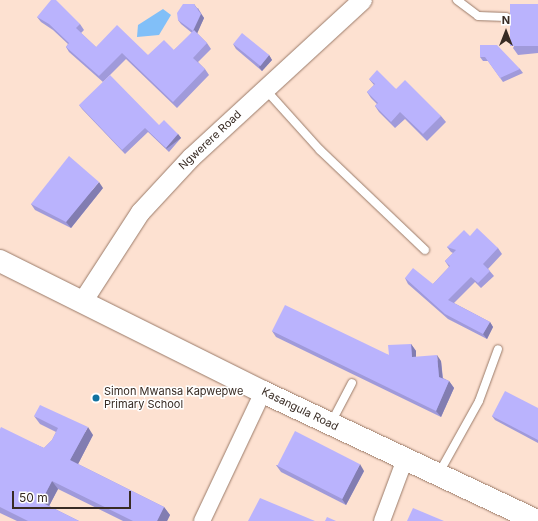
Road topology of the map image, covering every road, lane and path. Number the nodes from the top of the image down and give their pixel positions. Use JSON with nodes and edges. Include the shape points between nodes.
{"nodes":[{"id":1,"x":362,"y":0,"type":"edge"},
{"id":2,"x":457,"y":0,"type":"edge"},
{"id":3,"x":506,"y":17,"type":"dead end"},
{"id":4,"x":265,"y":89,"type":"junction"},
{"id":5,"x":425,"y":250,"type":"dead end"},
{"id":6,"x":1,"y":263,"type":"edge"},
{"id":7,"x":83,"y":300,"type":"junction"},
{"id":8,"x":498,"y":349,"type":"dead end"},
{"id":9,"x":352,"y":383,"type":"dead end"},
{"id":10,"x":263,"y":392,"type":"junction"},
{"id":11,"x":330,"y":424,"type":"junction"},
{"id":12,"x":405,"y":459,"type":"junction"},
{"id":13,"x":438,"y":476,"type":"junction"},
{"id":14,"x":506,"y":515,"type":"edge"},
{"id":15,"x":202,"y":521,"type":"edge"},
{"id":16,"x":382,"y":521,"type":"edge"},
{"id":17,"x":537,"y":521,"type":"edge"}],
"edges":[{"from":1,"to":4,"type":"street","name":"Ngwerere Road"},
{"from":2,"to":3,"type":"lane","via":[[478,16]]},
{"from":4,"to":5,"type":"lane","via":[[320,150]]},
{"from":4,"to":7,"type":"street","name":"Ngwerere Road","via":[[191,157],[140,212]]},
{"from":6,"to":7,"type":"main road","name":"Kasangula Road"},
{"from":7,"to":10,"type":"main road","name":"Kasangula Road"},
{"from":8,"to":13,"type":"lane","via":[[479,401]]},
{"from":9,"to":11,"type":"lane"},
{"from":10,"to":11,"type":"main road","name":"Kasangula Road"},
{"from":10,"to":15,"type":"street"},
{"from":11,"to":12,"type":"main road","name":"Kasangula Road"},
{"from":12,"to":13,"type":"main road","name":"Kasangula Road"},
{"from":12,"to":16,"type":"street"},
{"from":13,"to":14,"type":"main road","name":"Kasangula Road"},
{"from":14,"to":17,"type":"main road","name":"Kasangula Road"}]}
